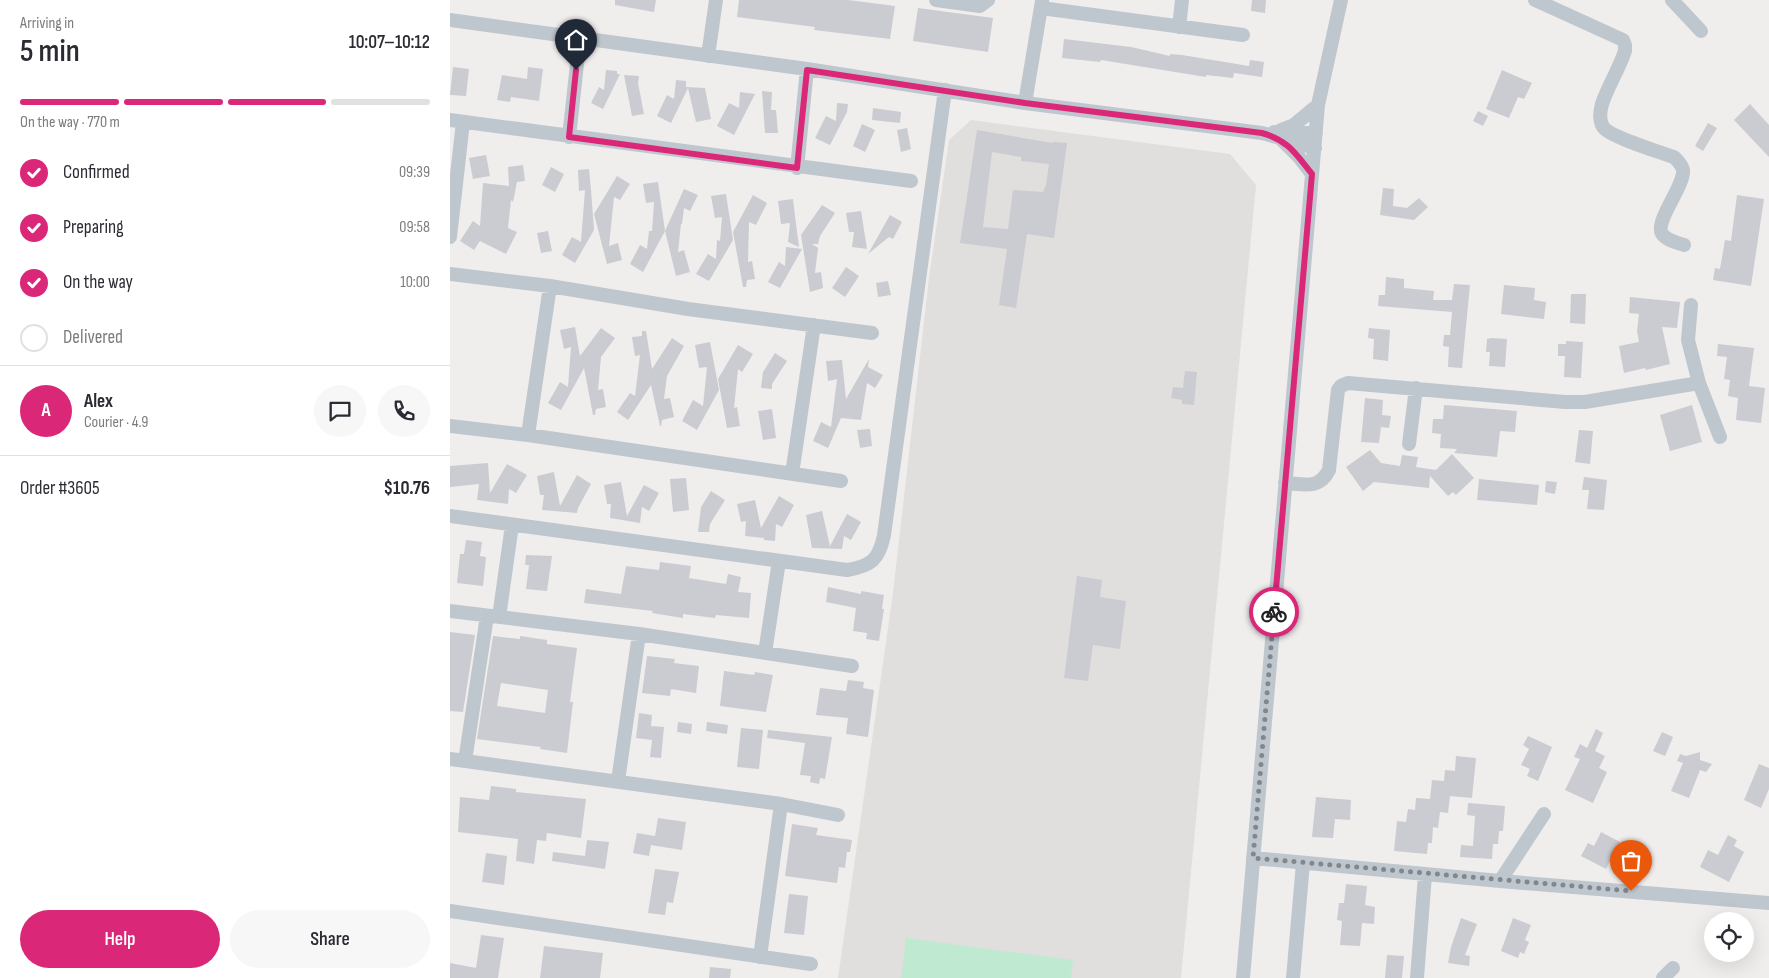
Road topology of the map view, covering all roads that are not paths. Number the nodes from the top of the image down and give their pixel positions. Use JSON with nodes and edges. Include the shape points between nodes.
{"nodes":[{"id":1,"x":716,"y":0,"type":"edge"},
{"id":2,"x":936,"y":0,"type":"edge"},
{"id":3,"x":988,"y":0,"type":"edge"},
{"id":4,"x":1182,"y":0,"type":"edge"},
{"id":5,"x":1341,"y":0,"type":"edge"},
{"id":6,"x":1535,"y":0,"type":"edge"},
{"id":7,"x":1672,"y":0,"type":"edge"},
{"id":8,"x":1042,"y":4,"type":"edge"},
{"id":9,"x":450,"y":20,"type":"edge"},
{"id":10,"x":1179,"y":27,"type":"junction"},
{"id":11,"x":1701,"y":31,"type":"dead end"},
{"id":12,"x":1243,"y":35,"type":"dead end"},
{"id":13,"x":580,"y":37,"type":"junction"},
{"id":14,"x":708,"y":56,"type":"junction"},
{"id":15,"x":807,"y":70,"type":"junction"},
{"id":16,"x":945,"y":90,"type":"junction"},
{"id":17,"x":1025,"y":103,"type":"junction"},
{"id":18,"x":1318,"y":105,"type":"junction"},
{"id":19,"x":457,"y":121,"type":"edge"},
{"id":20,"x":1316,"y":133,"type":"junction"},
{"id":21,"x":1279,"y":135,"type":"junction"},
{"id":22,"x":569,"y":137,"type":"junction"},
{"id":23,"x":1315,"y":148,"type":"junction"},
{"id":24,"x":797,"y":168,"type":"junction"},
{"id":25,"x":1312,"y":174,"type":"junction"},
{"id":26,"x":911,"y":181,"type":"dead end"},
{"id":27,"x":450,"y":237,"type":"edge"},
{"id":28,"x":1684,"y":246,"type":"dead end"},
{"id":29,"x":450,"y":274,"type":"edge"},
{"id":30,"x":550,"y":286,"type":"junction"},
{"id":31,"x":1691,"y":305,"type":"dead end"},
{"id":32,"x":814,"y":326,"type":"junction"},
{"id":33,"x":872,"y":333,"type":"dead end"},
{"id":34,"x":1699,"y":383,"type":"junction"},
{"id":35,"x":1416,"y":388,"type":"junction"},
{"id":36,"x":450,"y":426,"type":"edge"},
{"id":37,"x":528,"y":435,"type":"junction"},
{"id":38,"x":1720,"y":437,"type":"dead end"},
{"id":39,"x":1409,"y":444,"type":"dead end"},
{"id":40,"x":792,"y":474,"type":"junction"},
{"id":41,"x":841,"y":481,"type":"dead end"},
{"id":42,"x":1284,"y":483,"type":"junction"},
{"id":43,"x":450,"y":516,"type":"edge"},
{"id":44,"x":512,"y":525,"type":"junction"},
{"id":45,"x":779,"y":561,"type":"junction"},
{"id":46,"x":450,"y":611,"type":"edge"},
{"id":47,"x":493,"y":616,"type":"junction"},
{"id":48,"x":639,"y":634,"type":"junction"},
{"id":49,"x":765,"y":653,"type":"junction"},
{"id":50,"x":852,"y":666,"type":"dead end"},
{"id":51,"x":454,"y":762,"type":"edge"},
{"id":52,"x":618,"y":781,"type":"junction"},
{"id":53,"x":781,"y":804,"type":"junction"},
{"id":54,"x":1544,"y":814,"type":"dead end"},
{"id":55,"x":838,"y":815,"type":"dead end"},
{"id":56,"x":1253,"y":858,"type":"junction"},
{"id":57,"x":1303,"y":863,"type":"junction"},
{"id":58,"x":1425,"y":874,"type":"junction"},
{"id":59,"x":1500,"y":881,"type":"junction"},
{"id":60,"x":1769,"y":903,"type":"edge"},
{"id":61,"x":450,"y":911,"type":"edge"},
{"id":62,"x":760,"y":957,"type":"junction"},
{"id":63,"x":811,"y":964,"type":"dead end"},
{"id":64,"x":1243,"y":978,"type":"edge"},
{"id":65,"x":1293,"y":978,"type":"edge"},
{"id":66,"x":1417,"y":978,"type":"edge"}],
"edges":[{"from":1,"to":14,"type":"street"},
{"from":2,"to":3,"type":"street","via":[[980,6]]},
{"from":4,"to":10,"type":"street"},
{"from":5,"to":18,"type":"street"},
{"from":6,"to":28,"type":"street","via":[[1623,40],[1625,50],[1602,104],[1602,126],[1618,137],[1674,157],[1680,163],[1682,178],[1660,231],[1671,241]]},
{"from":7,"to":11,"type":"street"},
{"from":8,"to":10,"type":"street"},
{"from":8,"to":17,"type":"street"},
{"from":9,"to":13,"type":"street"},
{"from":10,"to":12,"type":"street"},
{"from":13,"to":14,"type":"street"},
{"from":13,"to":22,"type":"street"},
{"from":14,"to":15,"type":"street"},
{"from":15,"to":16,"type":"street"},
{"from":15,"to":24,"type":"street"},
{"from":16,"to":17,"type":"street"},
{"from":16,"to":45,"type":"street","via":[[881,550],[871,563],[847,570]]},
{"from":17,"to":21,"type":"street"},
{"from":18,"to":20,"type":"street"},
{"from":18,"to":21,"type":"street"},
{"from":19,"to":22,"type":"street"},
{"from":19,"to":27,"type":"street"},
{"from":20,"to":21,"type":"street"},
{"from":20,"to":23,"type":"street"},
{"from":21,"to":23,"type":"street"},
{"from":21,"to":25,"type":"street"},
{"from":22,"to":24,"type":"street"},
{"from":23,"to":25,"type":"street"},
{"from":24,"to":26,"type":"street"},
{"from":25,"to":42,"type":"street"},
{"from":29,"to":30,"type":"street"},
{"from":30,"to":32,"type":"street"},
{"from":30,"to":37,"type":"street"},
{"from":31,"to":34,"type":"street","via":[[1688,340]]},
{"from":32,"to":33,"type":"street"},
{"from":32,"to":40,"type":"street"},
{"from":34,"to":35,"type":"street","via":[[1585,402]]},
{"from":34,"to":38,"type":"street"},
{"from":35,"to":39,"type":"street"},
{"from":35,"to":42,"type":"street","via":[[1348,383],[1342,386],[1338,390],[1329,470],[1324,479],[1317,484]]},
{"from":36,"to":37,"type":"street"},
{"from":37,"to":40,"type":"street"},
{"from":40,"to":41,"type":"street"},
{"from":42,"to":56,"type":"street"},
{"from":43,"to":44,"type":"street"},
{"from":44,"to":45,"type":"street"},
{"from":44,"to":47,"type":"street"},
{"from":45,"to":49,"type":"street"},
{"from":46,"to":47,"type":"street"},
{"from":47,"to":48,"type":"street"},
{"from":47,"to":51,"type":"street"},
{"from":48,"to":49,"type":"street"},
{"from":48,"to":52,"type":"street"},
{"from":49,"to":50,"type":"street"},
{"from":51,"to":52,"type":"street"},
{"from":52,"to":53,"type":"street"},
{"from":53,"to":55,"type":"street"},
{"from":53,"to":62,"type":"street"},
{"from":54,"to":59,"type":"street"},
{"from":56,"to":57,"type":"street"},
{"from":56,"to":64,"type":"street"},
{"from":57,"to":58,"type":"street"},
{"from":57,"to":65,"type":"street"},
{"from":58,"to":59,"type":"street"},
{"from":58,"to":66,"type":"street"},
{"from":59,"to":60,"type":"street"},
{"from":61,"to":62,"type":"street"},
{"from":62,"to":63,"type":"street"}]}
